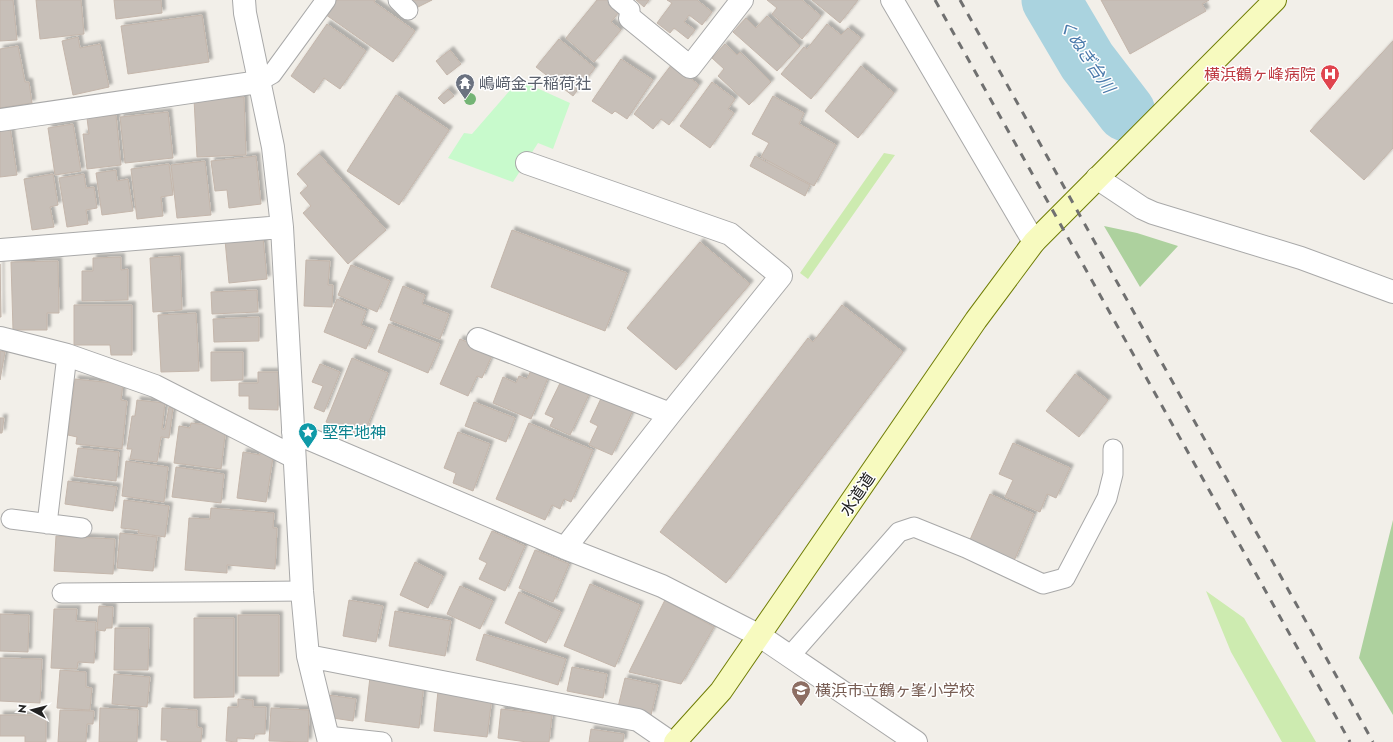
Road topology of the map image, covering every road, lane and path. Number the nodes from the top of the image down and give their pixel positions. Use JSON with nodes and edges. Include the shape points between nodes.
{"nodes":[{"id":1,"x":244,"y":0,"type":"edge"},
{"id":2,"x":326,"y":0,"type":"edge"},
{"id":3,"x":618,"y":0,"type":"edge"},
{"id":4,"x":742,"y":0,"type":"edge"},
{"id":5,"x":892,"y":0,"type":"edge"},
{"id":6,"x":1275,"y":0,"type":"edge"},
{"id":7,"x":630,"y":18,"type":"joint"},
{"id":8,"x":258,"y":82,"type":"junction"},
{"id":9,"x":0,"y":120,"type":"edge"},
{"id":10,"x":527,"y":163,"type":"dead end"},
{"id":11,"x":1097,"y":178,"type":"junction"},
{"id":12,"x":282,"y":227,"type":"junction"},
{"id":13,"x":1034,"y":242,"type":"junction"},
{"id":14,"x":0,"y":250,"type":"edge"},
{"id":15,"x":1393,"y":292,"type":"edge"},
{"id":16,"x":0,"y":338,"type":"edge"},
{"id":17,"x":478,"y":339,"type":"dead end"},
{"id":18,"x":67,"y":355,"type":"junction"},
{"id":19,"x":670,"y":414,"type":"junction"},
{"id":20,"x":293,"y":432,"type":"junction"},
{"id":21,"x":1113,"y":449,"type":"dead end"},
{"id":22,"x":294,"y":457,"type":"junction"},
{"id":23,"x":11,"y":519,"type":"dead end"},
{"id":24,"x":47,"y":524,"type":"junction"},
{"id":25,"x":82,"y":528,"type":"dead end"},
{"id":26,"x":565,"y":548,"type":"junction"},
{"id":27,"x":302,"y":591,"type":"junction"},
{"id":28,"x":62,"y":593,"type":"dead end"},
{"id":29,"x":760,"y":636,"type":"junction"},
{"id":30,"x":308,"y":656,"type":"junction"},
{"id":31,"x":790,"y":656,"type":"junction"},
{"id":32,"x":328,"y":739,"type":"edge"},
{"id":33,"x":382,"y":742,"type":"edge"},
{"id":34,"x":670,"y":742,"type":"edge"},
{"id":35,"x":675,"y":742,"type":"edge"},
{"id":36,"x":916,"y":742,"type":"edge"}],
"edges":[{"from":1,"to":8,"type":"street"},
{"from":2,"to":8,"type":"lane","via":[[272,74]]},
{"from":3,"to":7,"type":"lane","via":[[630,10]]},
{"from":4,"to":7,"type":"street","via":[[690,67]]},
{"from":5,"to":13,"type":"street"},
{"from":6,"to":11,"type":"street","name":"水道道"},
{"from":8,"to":9,"type":"street"},
{"from":8,"to":12,"type":"street","via":[[273,147]]},
{"from":10,"to":19,"type":"street","via":[[730,234],[781,276]]},
{"from":11,"to":13,"type":"street","name":"水道道"},
{"from":11,"to":15,"type":"street","via":[[1153,213],[1301,258]]},
{"from":12,"to":14,"type":"street"},
{"from":12,"to":20,"type":"street"},
{"from":13,"to":29,"type":"street","name":"水道道","via":[[976,320]]},
{"from":16,"to":18,"type":"street"},
{"from":17,"to":19,"type":"street"},
{"from":18,"to":22,"type":"street","via":[[155,386]]},
{"from":18,"to":24,"type":"lane"},
{"from":19,"to":26,"type":"street"},
{"from":20,"to":22,"type":"street"},
{"from":20,"to":26,"type":"street"},
{"from":21,"to":31,"type":"lane","via":[[1113,474],[1107,498],[1065,578],[1044,584],[914,527],[899,532]]},
{"from":22,"to":27,"type":"street"},
{"from":23,"to":24,"type":"lane"},
{"from":24,"to":25,"type":"lane"},
{"from":26,"to":29,"type":"street","via":[[662,586]]},
{"from":27,"to":28,"type":"lane"},
{"from":27,"to":30,"type":"street"},
{"from":29,"to":31,"type":"street"},
{"from":29,"to":35,"type":"street","name":"水道道","via":[[721,691]]},
{"from":30,"to":32,"type":"street"},
{"from":30,"to":34,"type":"street","via":[[638,720]]},
{"from":31,"to":36,"type":"street"},
{"from":32,"to":33,"type":"lane"}]}
